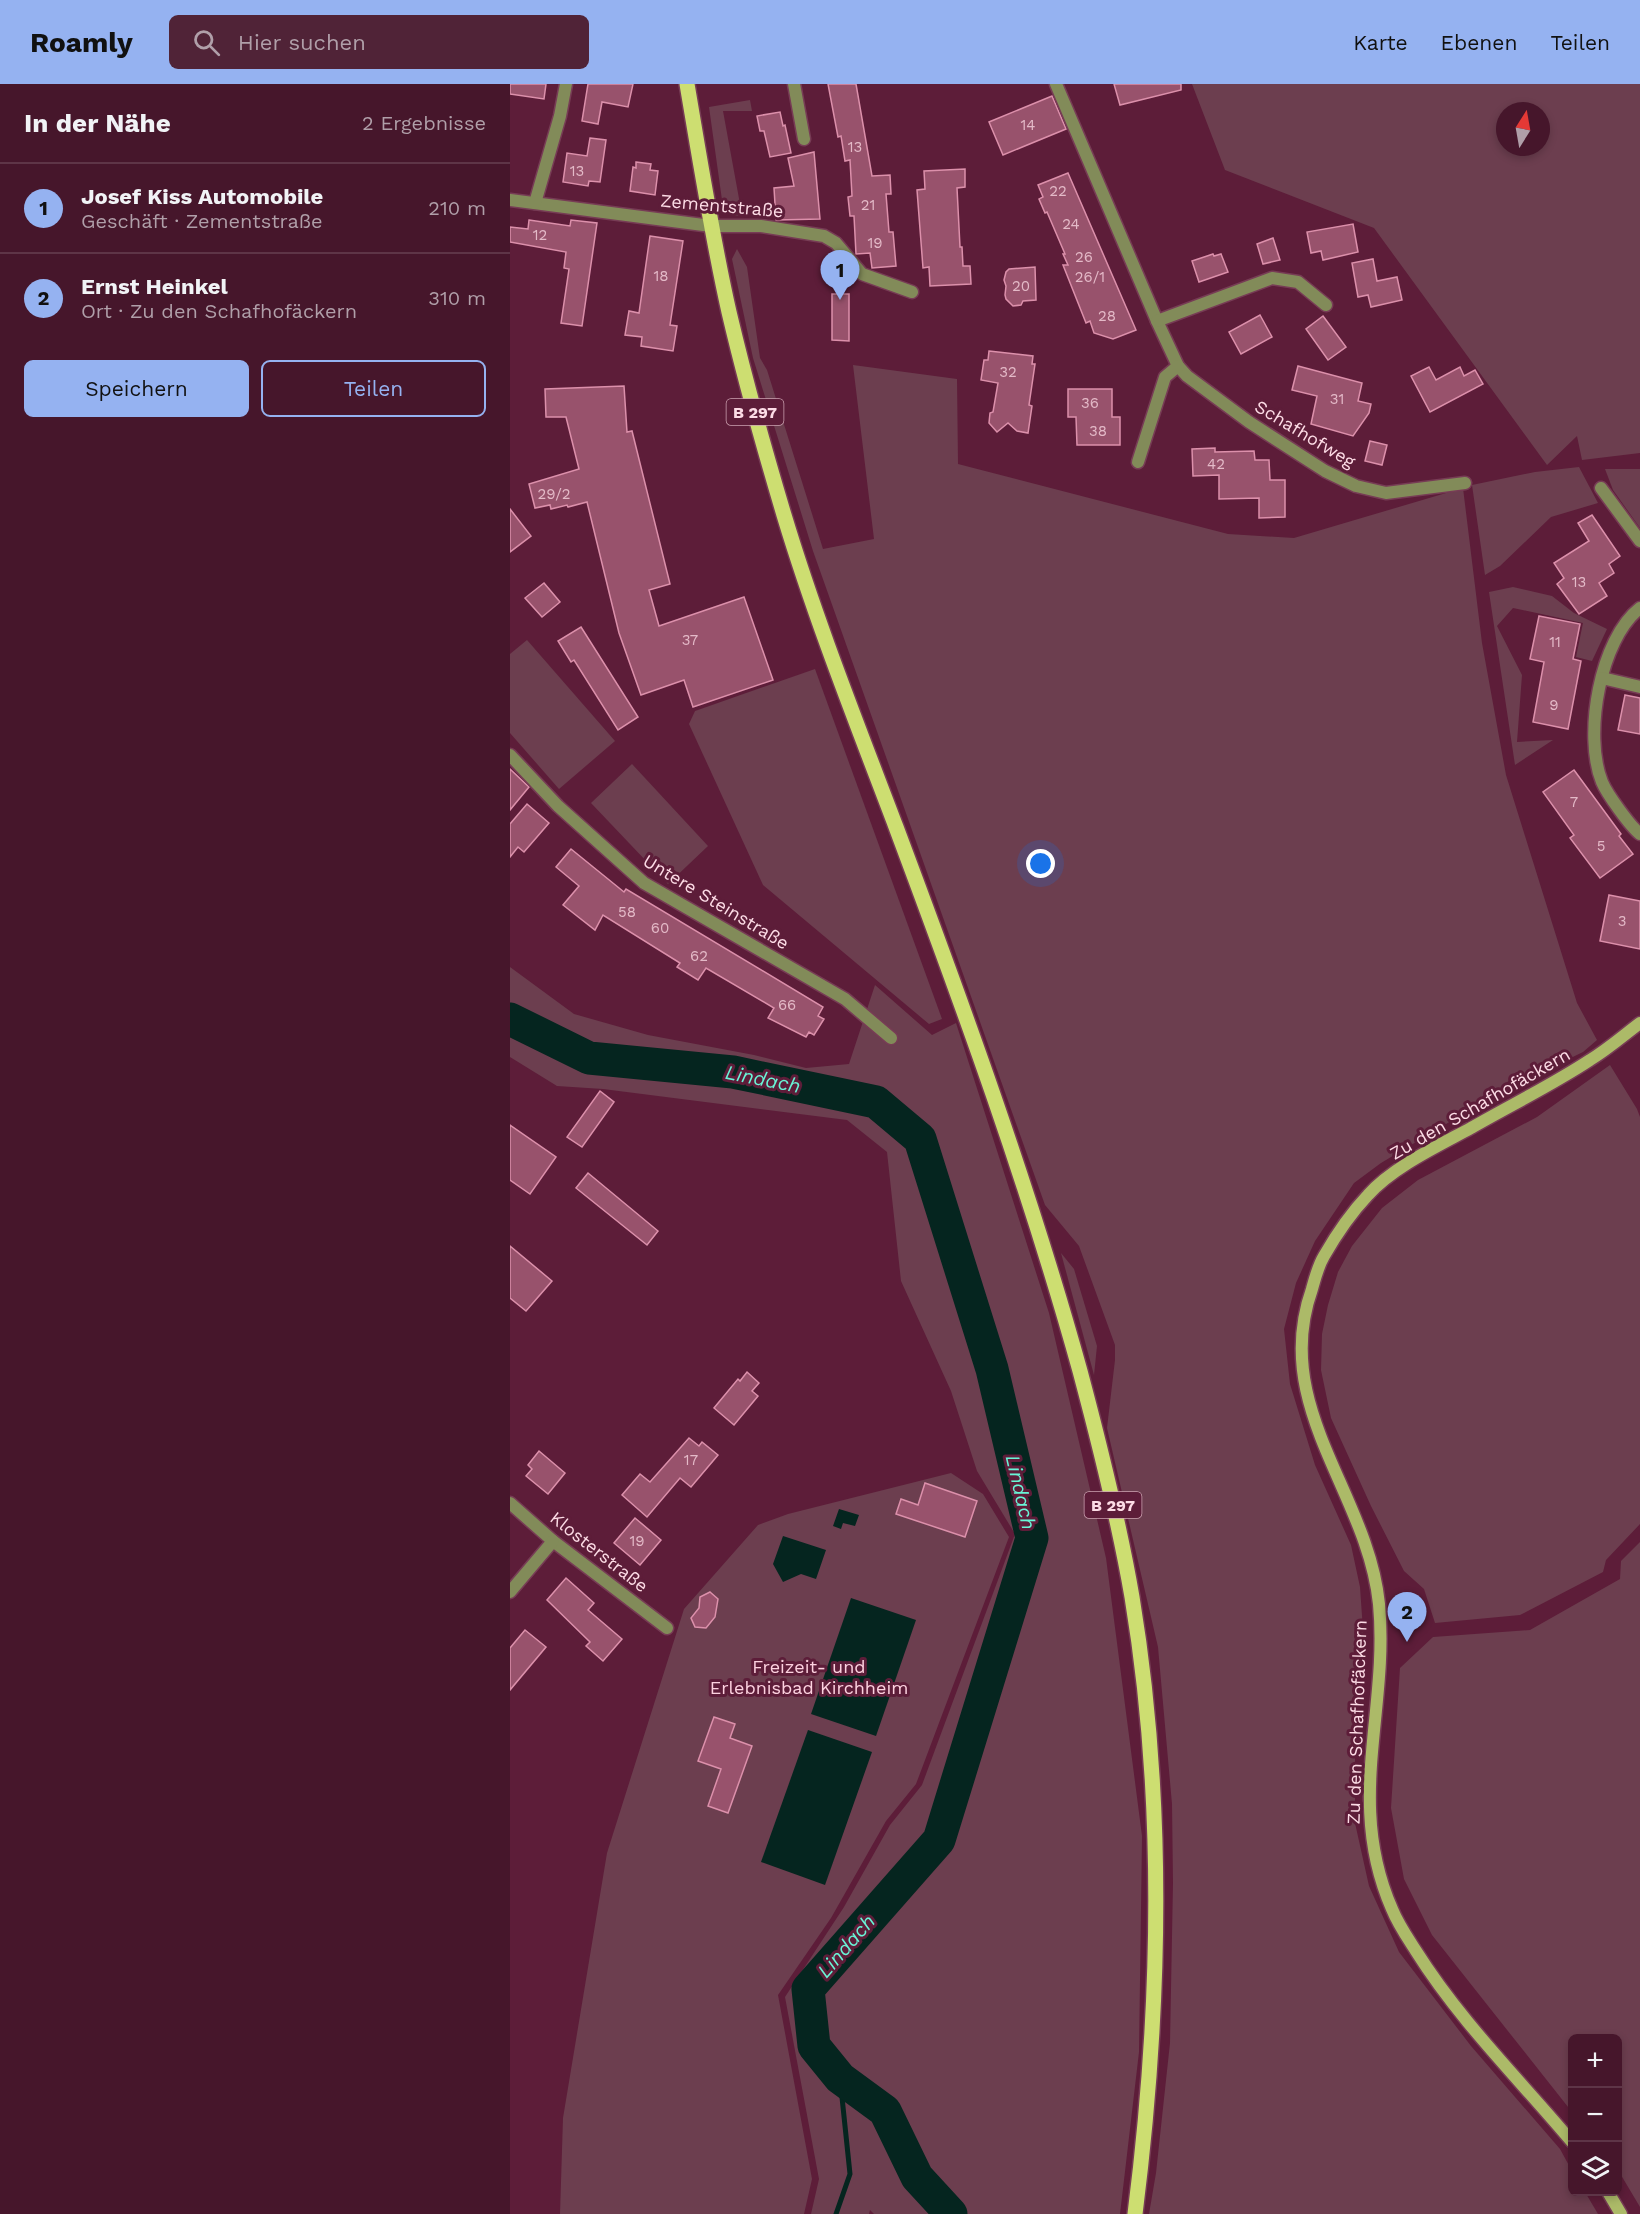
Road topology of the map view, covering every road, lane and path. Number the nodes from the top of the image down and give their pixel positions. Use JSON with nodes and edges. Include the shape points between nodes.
{"nodes":[{"id":1,"x":566,"y":84,"type":"edge"},
{"id":2,"x":687,"y":84,"type":"edge"},
{"id":3,"x":794,"y":84,"type":"edge"},
{"id":4,"x":1056,"y":84,"type":"edge"},
{"id":5,"x":804,"y":139,"type":"dead end"},
{"id":6,"x":510,"y":200,"type":"edge"},
{"id":7,"x":535,"y":203,"type":"junction"},
{"id":8,"x":711,"y":226,"type":"junction"},
{"id":9,"x":912,"y":292,"type":"dead end"},
{"id":10,"x":1326,"y":306,"type":"dead end"},
{"id":11,"x":1157,"y":321,"type":"junction"},
{"id":12,"x":1178,"y":366,"type":"junction"},
{"id":13,"x":1138,"y":462,"type":"dead end"},
{"id":14,"x":1465,"y":483,"type":"dead end"},
{"id":15,"x":1601,"y":488,"type":"dead end"},
{"id":16,"x":1640,"y":541,"type":"edge"},
{"id":17,"x":1640,"y":608,"type":"edge"},
{"id":18,"x":1602,"y":678,"type":"junction"},
{"id":19,"x":1640,"y":687,"type":"edge"},
{"id":20,"x":510,"y":755,"type":"edge"},
{"id":21,"x":1640,"y":834,"type":"edge"},
{"id":22,"x":1640,"y":1023,"type":"edge"},
{"id":23,"x":891,"y":1038,"type":"dead end"},
{"id":24,"x":510,"y":1503,"type":"edge"},
{"id":25,"x":553,"y":1541,"type":"junction"},
{"id":26,"x":510,"y":1592,"type":"edge"},
{"id":27,"x":667,"y":1628,"type":"dead end"},
{"id":28,"x":1568,"y":2137,"type":"edge"},
{"id":29,"x":1610,"y":2196,"type":"edge"},
{"id":30,"x":1136,"y":2214,"type":"edge"},
{"id":31,"x":1621,"y":2214,"type":"edge"}],
"edges":[{"from":1,"to":7,"type":"street"},
{"from":2,"to":8,"type":"main road","number":"B 297"},
{"from":3,"to":5,"type":"street"},
{"from":4,"to":11,"type":"street","name":"Schafhofweg"},
{"from":6,"to":7,"type":"street","name":"Zementstraße"},
{"from":7,"to":8,"type":"street","name":"Zementstraße"},
{"from":8,"to":9,"type":"street","name":"Zementstraße","via":[[761,226],[824,236],[836,243],[862,274]]},
{"from":8,"to":30,"type":"main road","number":"B 297","via":[[743,369],[784,516],[1036,1221],[1092,1414],[1114,1511],[1135,1619],[1155,1802],[1154,2031]]},
{"from":10,"to":11,"type":"street","via":[[1298,282],[1272,278]]},
{"from":11,"to":12,"type":"street","name":"Schafhofweg"},
{"from":12,"to":13,"type":"street","via":[[1165,377]]},
{"from":12,"to":14,"type":"street","name":"Schafhofweg","via":[[1249,422],[1325,471],[1356,486],[1386,492]]},
{"from":15,"to":16,"type":"street"},
{"from":17,"to":18,"type":"street","via":[[1630,616],[1615,641]]},
{"from":18,"to":19,"type":"street"},
{"from":18,"to":21,"type":"street","via":[[1595,757],[1602,783]]},
{"from":20,"to":23,"type":"street","name":"Untere Steinstraße","via":[[558,806],[644,883],[845,999]]},
{"from":22,"to":28,"type":"street","name":"Zu den Schafhofäckern","via":[[1591,1060],[1407,1164],[1369,1193],[1322,1259],[1302,1334],[1303,1371],[1311,1413],[1372,1565],[1378,1604],[1380,1661],[1368,1804],[1372,1847],[1381,1880],[1392,1912],[1429,1972],[1471,2028]]},
{"from":24,"to":25,"type":"street","name":"Klosterstraße"},
{"from":25,"to":26,"type":"street"},
{"from":25,"to":27,"type":"street","name":"Klosterstraße"},
{"from":29,"to":31,"type":"street"}]}
